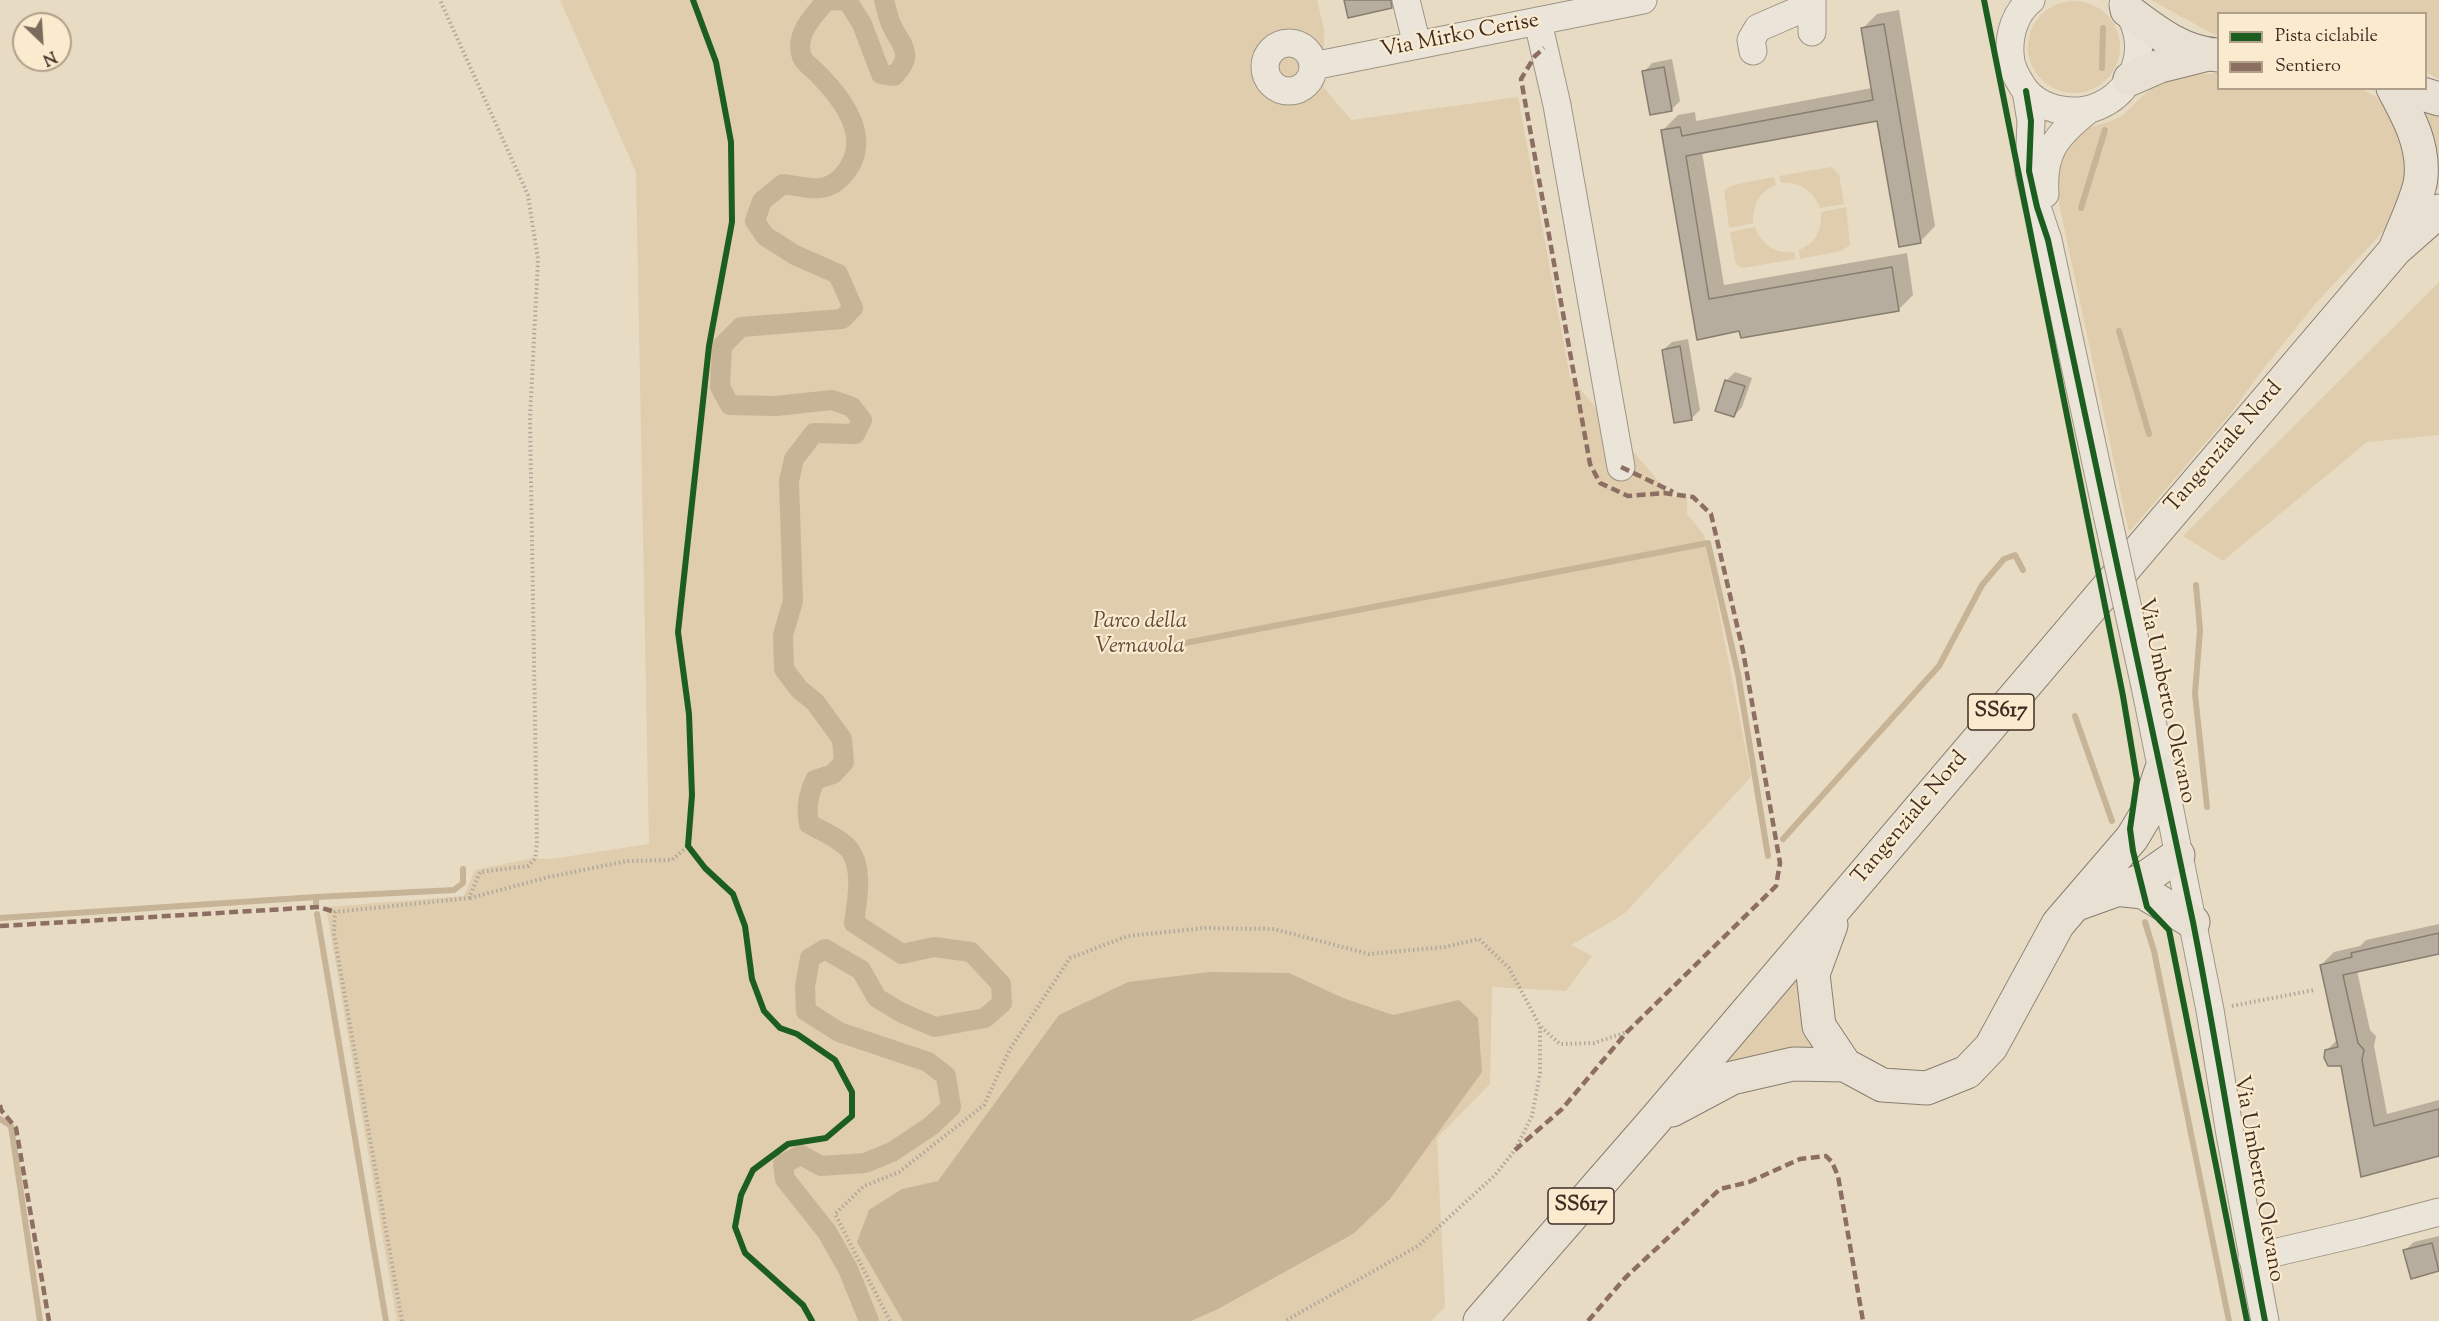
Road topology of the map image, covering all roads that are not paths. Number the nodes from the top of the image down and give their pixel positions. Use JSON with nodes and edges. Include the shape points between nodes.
{"nodes":[{"id":1,"x":1406,"y":0,"type":"edge"},
{"id":2,"x":1643,"y":0,"type":"edge"},
{"id":3,"x":1812,"y":2,"type":"edge"},
{"id":4,"x":1600,"y":4,"type":"edge"},
{"id":5,"x":2122,"y":5,"type":"edge"},
{"id":6,"x":2020,"y":6,"type":"edge"},
{"id":7,"x":1538,"y":21,"type":"junction"},
{"id":8,"x":1812,"y":32,"type":"dead end"},
{"id":9,"x":1417,"y":45,"type":"junction"},
{"id":10,"x":1754,"y":51,"type":"dead end"},
{"id":11,"x":2213,"y":54,"type":"edge"},
{"id":12,"x":1313,"y":66,"type":"dead end"},
{"id":13,"x":2130,"y":79,"type":"junction"},
{"id":14,"x":2394,"y":90,"type":"edge"},
{"id":15,"x":2410,"y":90,"type":"edge"},
{"id":16,"x":2026,"y":91,"type":"junction"},
{"id":17,"x":2439,"y":99,"type":"edge"},
{"id":18,"x":2087,"y":111,"type":"junction"},
{"id":19,"x":2439,"y":211,"type":"edge"},
{"id":20,"x":2048,"y":240,"type":"junction"},
{"id":21,"x":2395,"y":250,"type":"junction"},
{"id":22,"x":1621,"y":466,"type":"dead end"},
{"id":23,"x":2162,"y":771,"type":"junction"},
{"id":24,"x":2178,"y":855,"type":"junction"},
{"id":25,"x":2114,"y":875,"type":"junction"},
{"id":26,"x":1840,"y":902,"type":"junction"},
{"id":27,"x":2193,"y":922,"type":"junction"},
{"id":28,"x":1845,"y":1065,"type":"junction"},
{"id":29,"x":1655,"y":1120,"type":"junction"},
{"id":30,"x":2439,"y":1212,"type":"edge"},
{"id":31,"x":2252,"y":1258,"type":"junction"},
{"id":32,"x":1480,"y":1321,"type":"edge"},
{"id":33,"x":2265,"y":1321,"type":"edge"}],
"edges":[{"from":1,"to":9,"type":"street"},
{"from":2,"to":4,"type":"street","name":"Via Mirko Cerise"},
{"from":3,"to":8,"type":"street"},
{"from":3,"to":10,"type":"street","via":[[1758,28],[1751,40]]},
{"from":4,"to":7,"type":"street","name":"Via Mirko Cerise"},
{"from":5,"to":11,"type":"highway","via":[[2162,37]]},
{"from":5,"to":13,"type":"street","name":"Via Umberto Olevano","via":[[2134,24],[2139,50]]},
{"from":6,"to":16,"type":"street","name":"Via Umberto Olevano","via":[[2009,42],[2010,58]]},
{"from":7,"to":9,"type":"street","name":"Via Mirko Cerise"},
{"from":7,"to":22,"type":"street","via":[[1557,105]]},
{"from":9,"to":12,"type":"street","name":"Via Mirko Cerise"},
{"from":11,"to":13,"type":"highway","via":[[2160,66]]},
{"from":13,"to":18,"type":"street","name":"Via Umberto Olevano","via":[[2109,102]]},
{"from":14,"to":21,"type":"highway","via":[[2421,152],[2421,179]]},
{"from":15,"to":17,"type":"highway"},
{"from":16,"to":18,"type":"street","name":"Via Umberto Olevano","via":[[2049,108]]},
{"from":16,"to":20,"type":"street","name":"Via Umberto Olevano","via":[[2031,121],[2029,171]]},
{"from":18,"to":20,"type":"street","name":"Via Umberto Olevano","via":[[2055,141],[2048,155],[2044,181]]},
{"from":19,"to":21,"type":"highway","name":"Tangenziale Nord","number":"SS617"},
{"from":20,"to":23,"type":"street","name":"Via Umberto Olevano","bridge":true},
{"from":21,"to":26,"type":"highway","name":"Tangenziale Nord","number":"SS617"},
{"from":23,"to":24,"type":"street","name":"Via Umberto Olevano"},
{"from":23,"to":25,"type":"highway","via":[[2147,813]]},
{"from":24,"to":25,"type":"highway","via":[[2141,881]]},
{"from":24,"to":27,"type":"street","name":"Via Umberto Olevano"},
{"from":25,"to":27,"type":"highway"},
{"from":25,"to":28,"type":"highway","via":[[2075,905],[2058,924],[1991,1047],[1967,1072],[1927,1088],[1882,1084]]},
{"from":26,"to":28,"type":"highway","via":[[1813,974],[1819,1026]]},
{"from":26,"to":29,"type":"highway","name":"Tangenziale Nord","number":"SS617"},
{"from":27,"to":31,"type":"street","name":"Via Umberto Olevano"},
{"from":28,"to":29,"type":"highway","via":[[1793,1064],[1732,1078]]},
{"from":29,"to":32,"type":"highway","name":"Tangenziale Nord","number":"SS617"},
{"from":30,"to":31,"type":"street"},
{"from":31,"to":33,"type":"street","name":"Via Umberto Olevano"}]}
